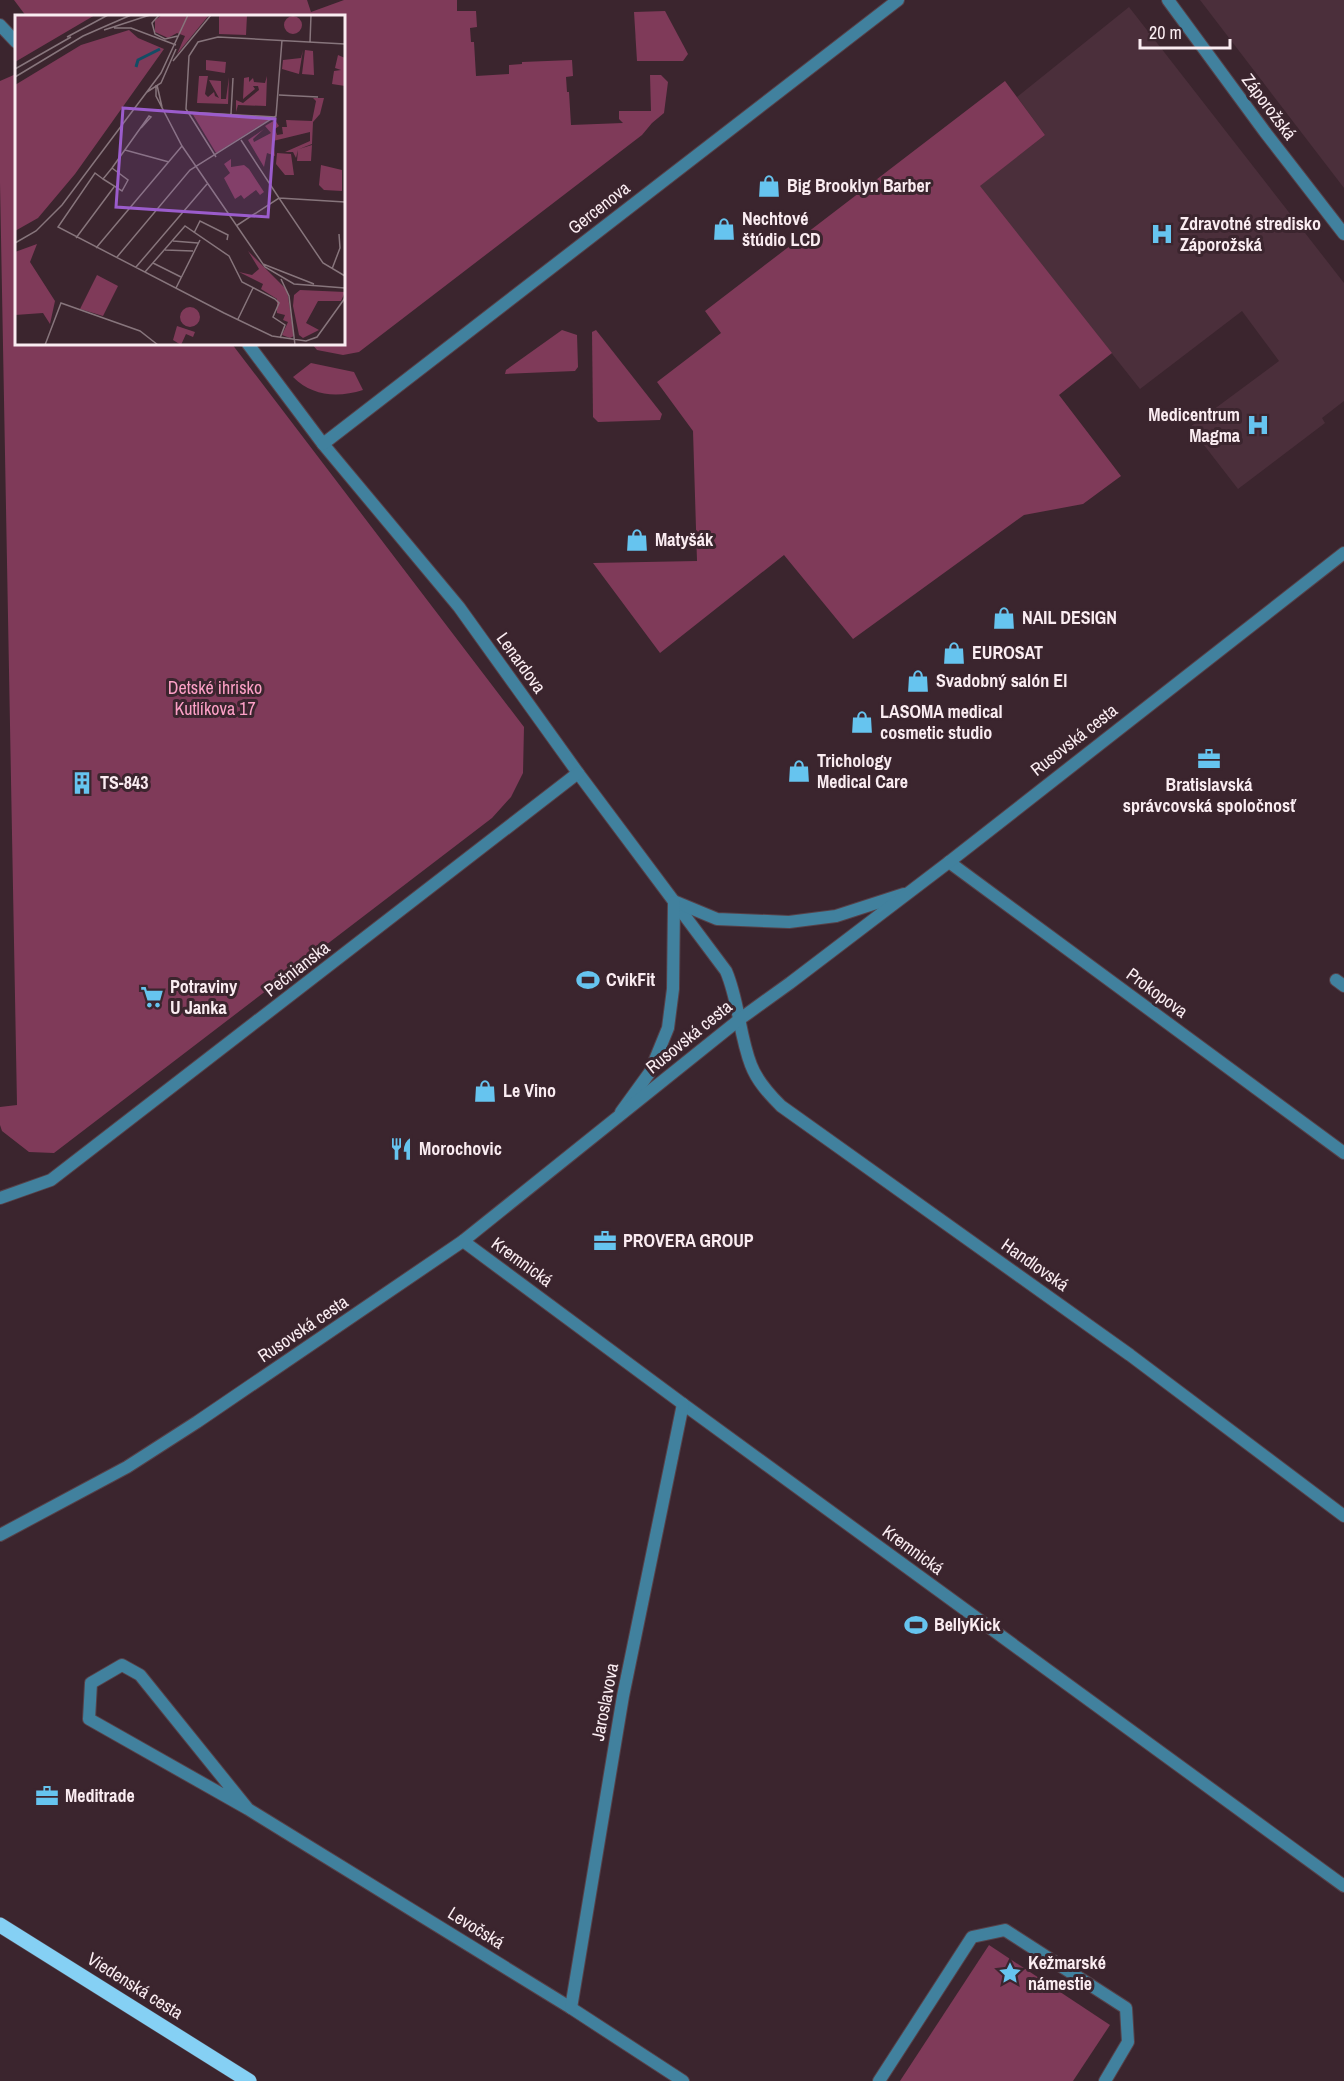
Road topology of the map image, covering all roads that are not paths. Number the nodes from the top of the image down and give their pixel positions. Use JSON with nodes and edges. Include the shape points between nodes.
{"nodes":[{"id":1,"x":898,"y":0,"type":"edge"},
{"id":2,"x":1168,"y":0,"type":"edge"},
{"id":3,"x":0,"y":25,"type":"edge"},
{"id":4,"x":15,"y":41,"type":"edge"},
{"id":5,"x":1344,"y":234,"type":"edge"},
{"id":6,"x":249,"y":345,"type":"edge"},
{"id":7,"x":324,"y":444,"type":"junction"},
{"id":8,"x":1344,"y":553,"type":"edge"},
{"id":9,"x":578,"y":773,"type":"junction"},
{"id":10,"x":949,"y":862,"type":"junction"},
{"id":11,"x":904,"y":894,"type":"junction"},
{"id":12,"x":674,"y":902,"type":"junction"},
{"id":13,"x":740,"y":1019,"type":"junction"},
{"id":14,"x":614,"y":1122,"type":"junction"},
{"id":15,"x":1344,"y":1153,"type":"edge"},
{"id":16,"x":0,"y":1198,"type":"edge"},
{"id":17,"x":463,"y":1241,"type":"junction"},
{"id":18,"x":683,"y":1404,"type":"junction"},
{"id":19,"x":1344,"y":1516,"type":"edge"},
{"id":20,"x":35,"y":1517,"type":"junction"},
{"id":21,"x":0,"y":1526,"type":"edge"},
{"id":22,"x":0,"y":1535,"type":"edge"},
{"id":23,"x":248,"y":1809,"type":"junction"},
{"id":24,"x":1344,"y":1886,"type":"edge"},
{"id":25,"x":0,"y":1925,"type":"edge"},
{"id":26,"x":571,"y":2008,"type":"junction"},
{"id":27,"x":249,"y":2081,"type":"edge"},
{"id":28,"x":683,"y":2081,"type":"edge"},
{"id":29,"x":879,"y":2081,"type":"edge"},
{"id":30,"x":1105,"y":2081,"type":"edge"}],
"edges":[{"from":1,"to":7,"type":"street","name":"Gercenova"},
{"from":2,"to":5,"type":"street","name":"Záporožská"},
{"from":3,"to":4,"type":"street"},
{"from":6,"to":7,"type":"street","name":"Lenardova"},
{"from":7,"to":9,"type":"street","name":"Lenardova","via":[[459,607]]},
{"from":8,"to":10,"type":"street","name":"Rusovská cesta"},
{"from":9,"to":12,"type":"street","name":"Lenardova"},
{"from":9,"to":16,"type":"street","name":"Pečnianska","via":[[51,1180]]},
{"from":10,"to":11,"type":"street","name":"Rusovská cesta"},
{"from":10,"to":15,"type":"street","name":"Prokopova"},
{"from":11,"to":12,"type":"street","via":[[836,916],[789,922],[717,919]]},
{"from":11,"to":13,"type":"street","name":"Rusovská cesta"},
{"from":12,"to":13,"type":"street","name":"Lenardova","via":[[726,971]]},
{"from":12,"to":14,"type":"street","via":[[668,1028],[650,1072]]},
{"from":13,"to":14,"type":"street","name":"Rusovská cesta"},
{"from":13,"to":19,"type":"street","name":"Handlovská","via":[[751,1066],[765,1090],[781,1106],[1130,1355]]},
{"from":14,"to":17,"type":"street","name":"Rusovská cesta"},
{"from":17,"to":18,"type":"street","name":"Kremnická"},
{"from":17,"to":20,"type":"street","name":"Rusovská cesta","via":[[197,1422],[127,1467]]},
{"from":18,"to":24,"type":"street","name":"Kremnická"},
{"from":18,"to":26,"type":"street","name":"Jaroslavova","via":[[623,1696]]},
{"from":20,"to":21,"type":"street","name":"Rusovská cesta"},
{"from":20,"to":22,"type":"street","name":"Rusovská cesta"},
{"from":23,"to":23,"type":"street","name":"Levočská","via":[[89,1719],[91,1683],[122,1665],[140,1675]]},
{"from":23,"to":26,"type":"street","name":"Levočská"},
{"from":25,"to":27,"type":"main road","name":"Viedenská cesta"},
{"from":26,"to":28,"type":"street","name":"Levočská"},
{"from":29,"to":30,"type":"street","via":[[972,1937],[1005,1930],[1126,2008],[1128,2042]]}]}
